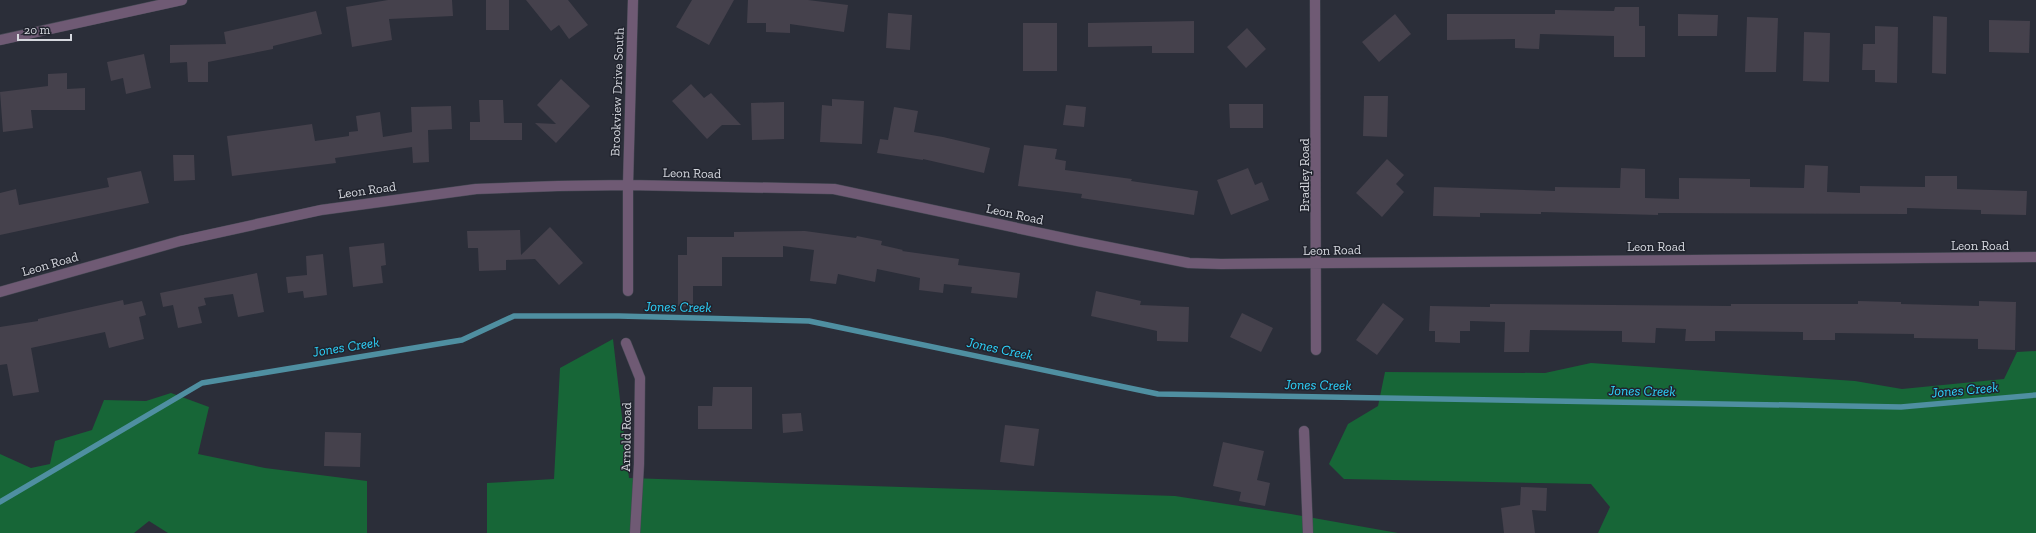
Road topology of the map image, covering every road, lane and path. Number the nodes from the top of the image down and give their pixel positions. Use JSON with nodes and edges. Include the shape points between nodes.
{"nodes":[{"id":1,"x":182,"y":0,"type":"edge"},
{"id":2,"x":633,"y":0,"type":"edge"},
{"id":3,"x":1315,"y":0,"type":"edge"},
{"id":4,"x":0,"y":40,"type":"edge"},
{"id":5,"x":628,"y":185,"type":"junction"},
{"id":6,"x":2036,"y":257,"type":"edge"},
{"id":7,"x":1317,"y":264,"type":"junction"},
{"id":8,"x":628,"y":291,"type":"dead end"},
{"id":9,"x":0,"y":292,"type":"edge"},
{"id":10,"x":626,"y":343,"type":"dead end"},
{"id":11,"x":1316,"y":350,"type":"dead end"},
{"id":12,"x":1304,"y":431,"type":"dead end"},
{"id":13,"x":635,"y":533,"type":"edge"},
{"id":14,"x":1308,"y":533,"type":"edge"}],
"edges":[{"from":1,"to":4,"type":"street"},
{"from":2,"to":5,"type":"street","name":"Brookview Drive South"},
{"from":3,"to":7,"type":"street","name":"Bradley Road"},
{"from":5,"to":7,"type":"street","name":"Leon Road","via":[[834,189],[1189,263]]},
{"from":5,"to":8,"type":"street"},
{"from":5,"to":9,"type":"street","name":"Leon Road","via":[[476,189],[320,210],[180,241]]},
{"from":6,"to":7,"type":"street","name":"Leon Road"},
{"from":7,"to":11,"type":"street","name":"Bradley Road"},
{"from":10,"to":13,"type":"street","name":"Arnold Road","via":[[640,378]]},
{"from":12,"to":14,"type":"street"}]}
